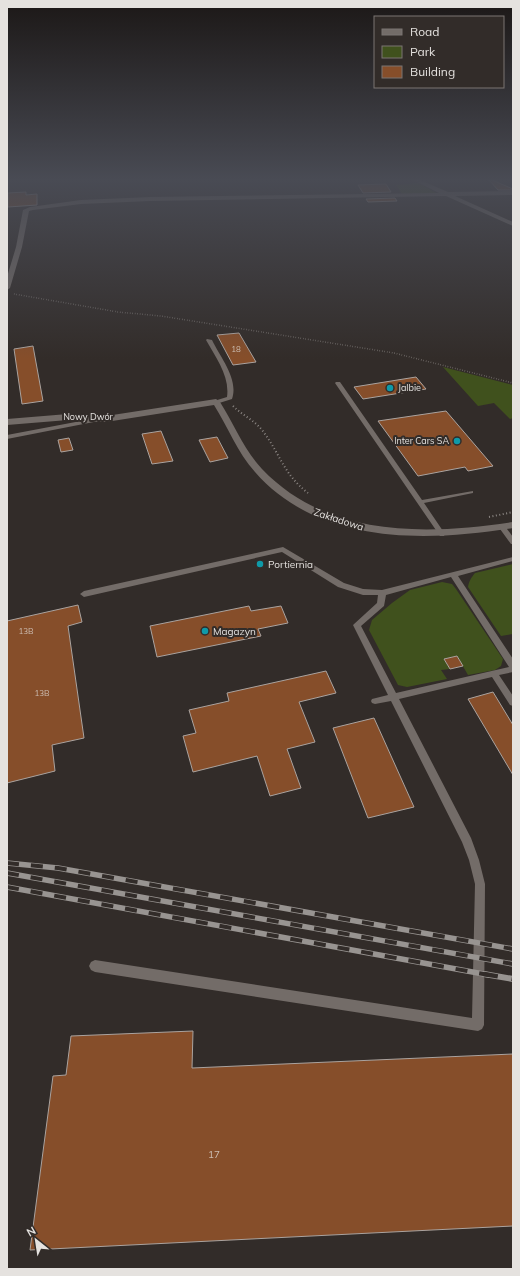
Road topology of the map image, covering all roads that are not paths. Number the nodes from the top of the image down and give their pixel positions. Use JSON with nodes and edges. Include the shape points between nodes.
{"nodes":[{"id":1,"x":20,"y":240,"type":"edge"},
{"id":2,"x":7,"y":288,"type":"edge"},
{"id":3,"x":209,"y":340,"type":"dead end"},
{"id":4,"x":338,"y":383,"type":"dead end"},
{"id":5,"x":216,"y":402,"type":"junction"},
{"id":6,"x":106,"y":419,"type":"junction"},
{"id":7,"x":7,"y":422,"type":"edge"},
{"id":8,"x":7,"y":436,"type":"edge"},
{"id":9,"x":471,"y":492,"type":"dead end"},
{"id":10,"x":421,"y":502,"type":"junction"},
{"id":11,"x":513,"y":525,"type":"edge"},
{"id":12,"x":502,"y":527,"type":"junction"},
{"id":13,"x":442,"y":534,"type":"junction"},
{"id":14,"x":513,"y":542,"type":"edge"},
{"id":15,"x":513,"y":559,"type":"edge"},
{"id":16,"x":453,"y":574,"type":"junction"},
{"id":17,"x":382,"y":593,"type":"junction"},
{"id":18,"x":84,"y":594,"type":"dead end"},
{"id":19,"x":513,"y":666,"type":"edge"},
{"id":20,"x":513,"y":670,"type":"edge"},
{"id":21,"x":494,"y":674,"type":"junction"},
{"id":22,"x":393,"y":696,"type":"junction"},
{"id":23,"x":375,"y":701,"type":"dead end"},
{"id":24,"x":513,"y":704,"type":"edge"},
{"id":25,"x":95,"y":966,"type":"dead end"}],
"edges":[{"from":1,"to":2,"type":"street"},
{"from":3,"to":5,"type":"lane","via":[[232,390],[230,398]]},
{"from":4,"to":10,"type":"lane"},
{"from":5,"to":6,"type":"street","name":"Nowy Dwór"},
{"from":5,"to":13,"type":"street","name":"Zakładowa","via":[[259,471],[295,501],[324,515],[364,528]]},
{"from":6,"to":7,"type":"street","name":"Nowy Dwór","via":[[68,417]]},
{"from":6,"to":8,"type":"lane"},
{"from":9,"to":10,"type":"lane"},
{"from":10,"to":13,"type":"lane"},
{"from":11,"to":12,"type":"street","name":"Zakładowa"},
{"from":12,"to":13,"type":"street","name":"Zakładowa"},
{"from":12,"to":14,"type":"lane"},
{"from":15,"to":16,"type":"lane"},
{"from":16,"to":17,"type":"lane"},
{"from":16,"to":19,"type":"lane"},
{"from":17,"to":18,"type":"lane","via":[[363,592],[341,585],[282,549]]},
{"from":17,"to":22,"type":"lane","via":[[381,604],[357,625]]},
{"from":20,"to":21,"type":"lane"},
{"from":21,"to":22,"type":"lane"},
{"from":21,"to":24,"type":"lane"},
{"from":22,"to":23,"type":"lane"},
{"from":22,"to":25,"type":"lane","via":[[474,860],[480,884],[478,1025]]}]}
